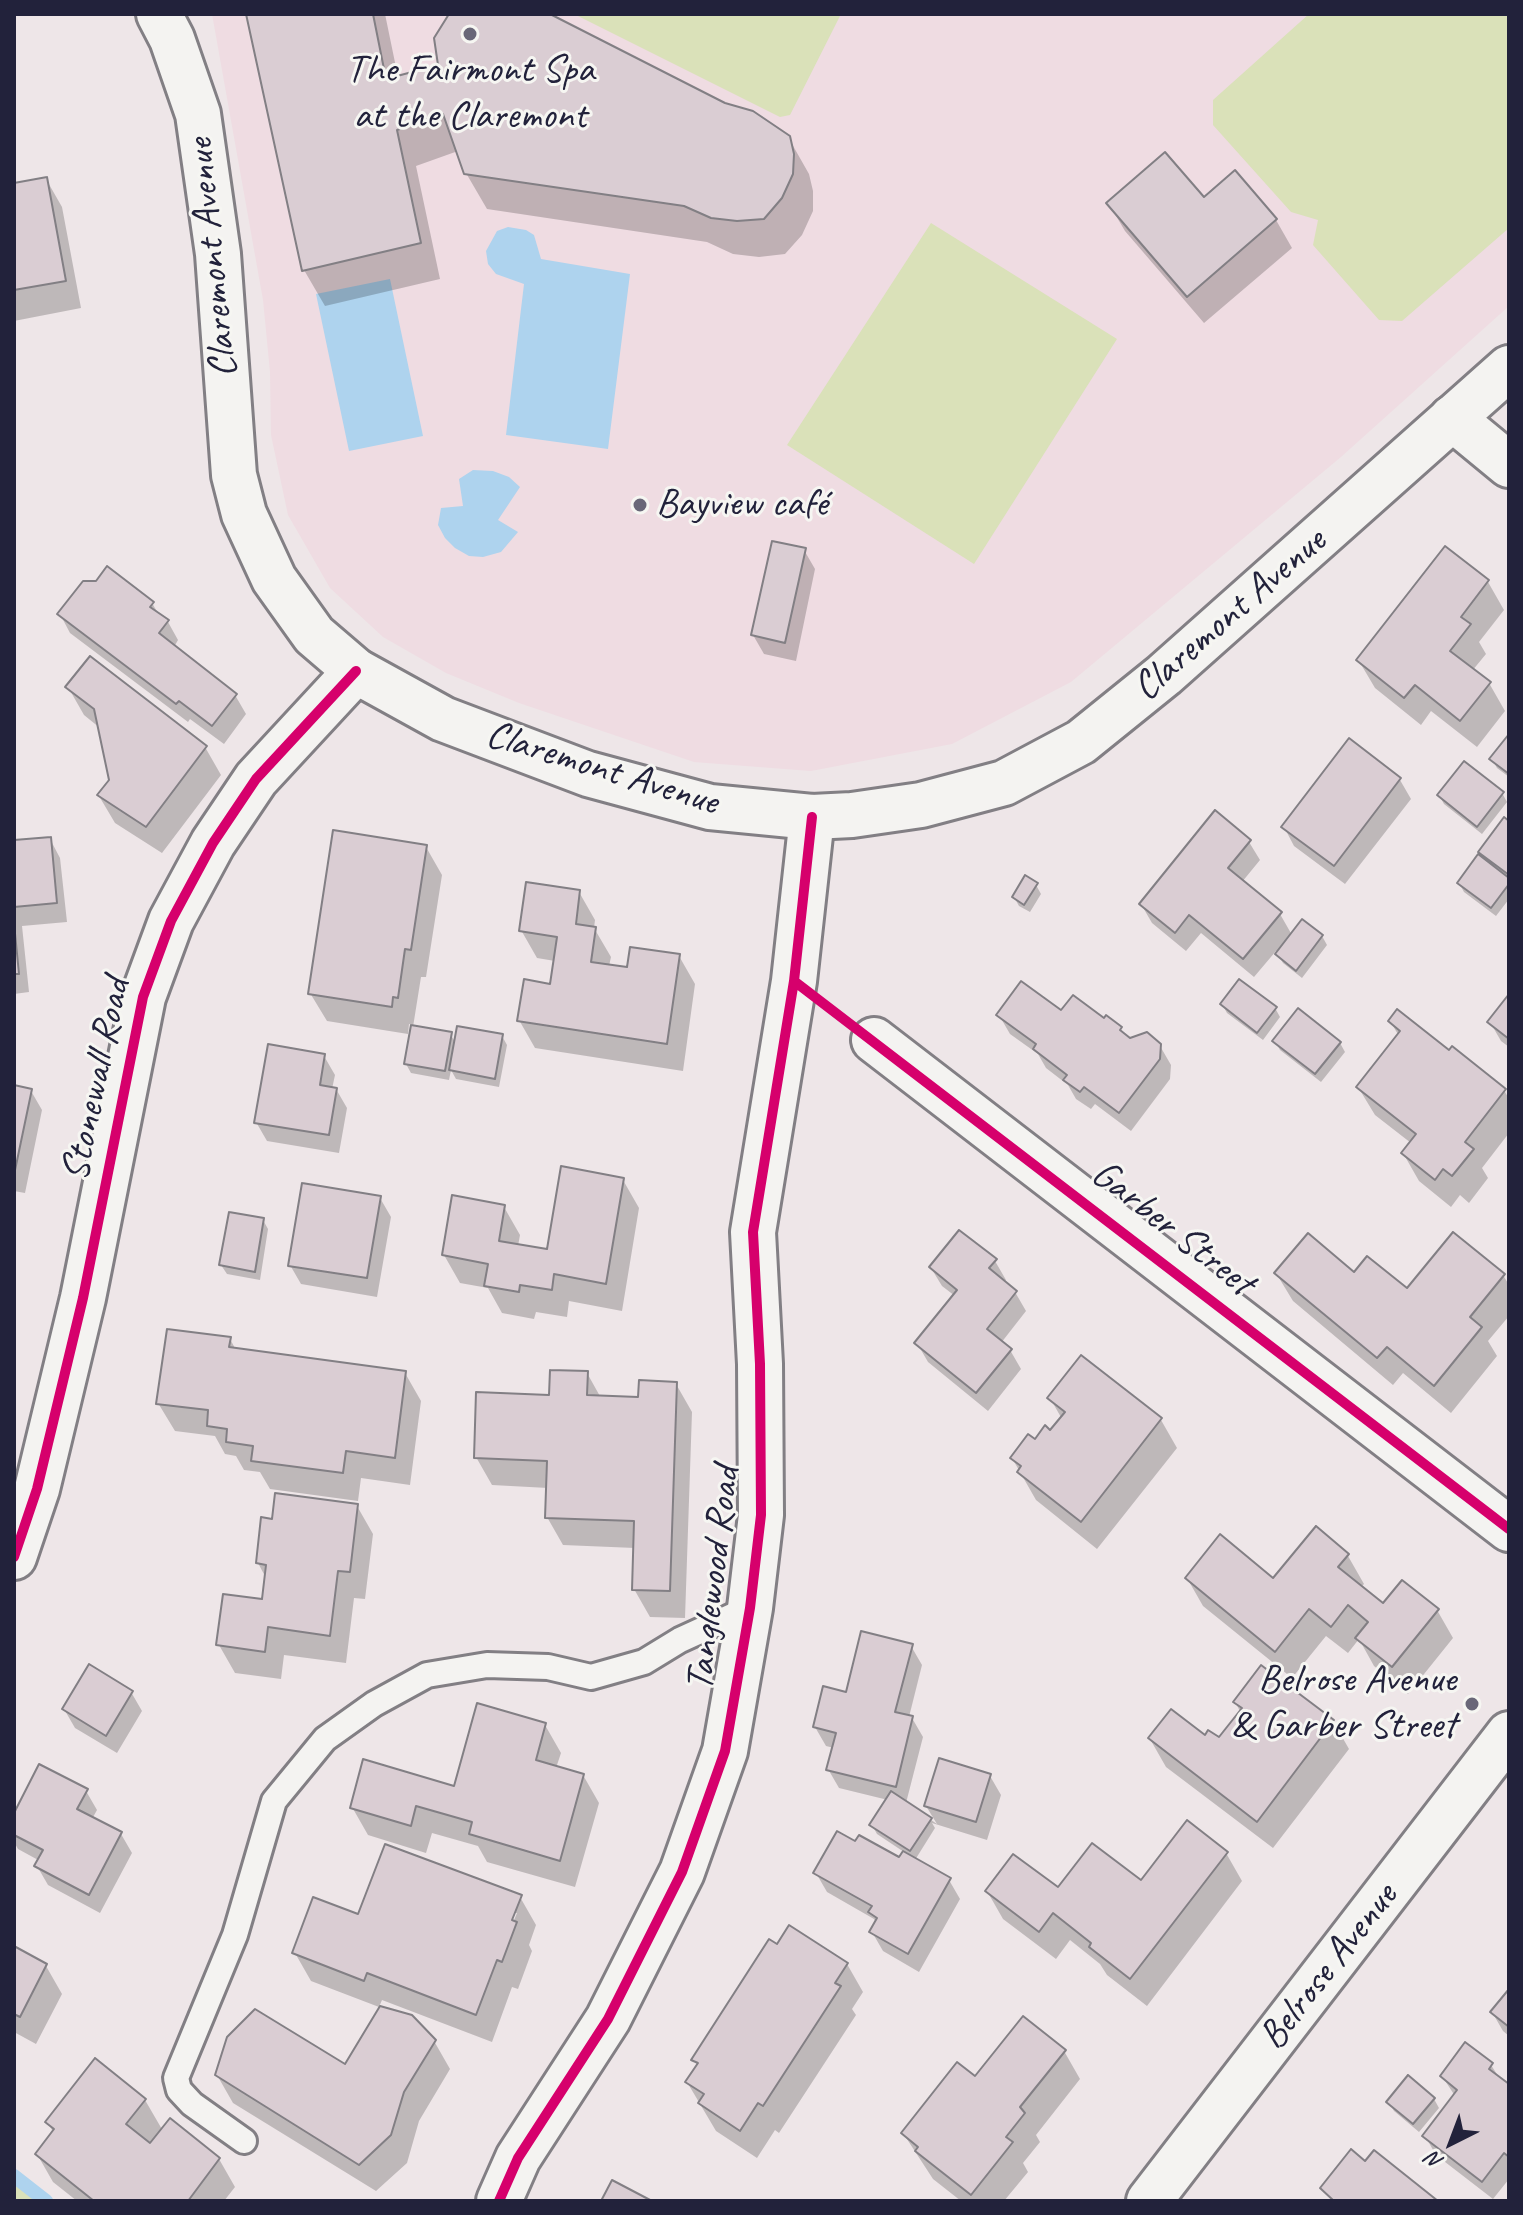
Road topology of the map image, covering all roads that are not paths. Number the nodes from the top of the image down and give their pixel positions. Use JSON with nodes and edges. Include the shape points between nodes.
{"nodes":[{"id":1,"x":159,"y":14,"type":"edge"},
{"id":2,"x":1509,"y":368,"type":"edge"},
{"id":3,"x":1452,"y":418,"type":"junction"},
{"id":4,"x":1509,"y":465,"type":"edge"},
{"id":5,"x":356,"y":671,"type":"junction"},
{"id":6,"x":812,"y":817,"type":"junction"},
{"id":7,"x":874,"y":1040,"type":"dead end"},
{"id":8,"x":1509,"y":1529,"type":"edge"},
{"id":9,"x":14,"y":1557,"type":"edge"},
{"id":10,"x":750,"y":1608,"type":"junction"},
{"id":11,"x":1509,"y":1734,"type":"edge"},
{"id":12,"x":244,"y":2141,"type":"dead end"},
{"id":13,"x":499,"y":2201,"type":"edge"},
{"id":14,"x":1149,"y":2201,"type":"edge"}],
"edges":[{"from":1,"to":5,"type":"street","name":"Claremont Avenue","via":[[198,114],[218,254],[234,475],[244,514],[274,579],[314,635]]},
{"from":2,"to":3,"type":"street","name":"Claremont Avenue"},
{"from":3,"to":4,"type":"street"},
{"from":3,"to":6,"type":"street","name":"Claremont Avenue","via":[[1164,675],[1081,742],[1004,783],[921,805]]},
{"from":5,"to":6,"type":"street","name":"Claremont Avenue","via":[[443,719],[588,774],[710,807]]},
{"from":5,"to":9,"type":"street","name":"Stonewall Road","via":[[256,779],[213,843],[171,921],[143,997],[83,1298],[37,1489]]},
{"from":6,"to":10,"type":"street","name":"Tanglewood Road","via":[[794,981],[753,1232],[761,1515]]},
{"from":7,"to":8,"type":"street","name":"Garber Street"},
{"from":10,"to":12,"type":"lane","via":[[644,1662],[591,1677],[548,1667],[487,1665],[427,1675],[325,1739],[274,1801],[235,1935],[176,2078],[192,2104]]},
{"from":10,"to":13,"type":"street","name":"Tanglewood Road","via":[[725,1751],[682,1872],[608,2019],[518,2158]]},
{"from":11,"to":14,"type":"street","name":"Belrose Avenue"}]}
